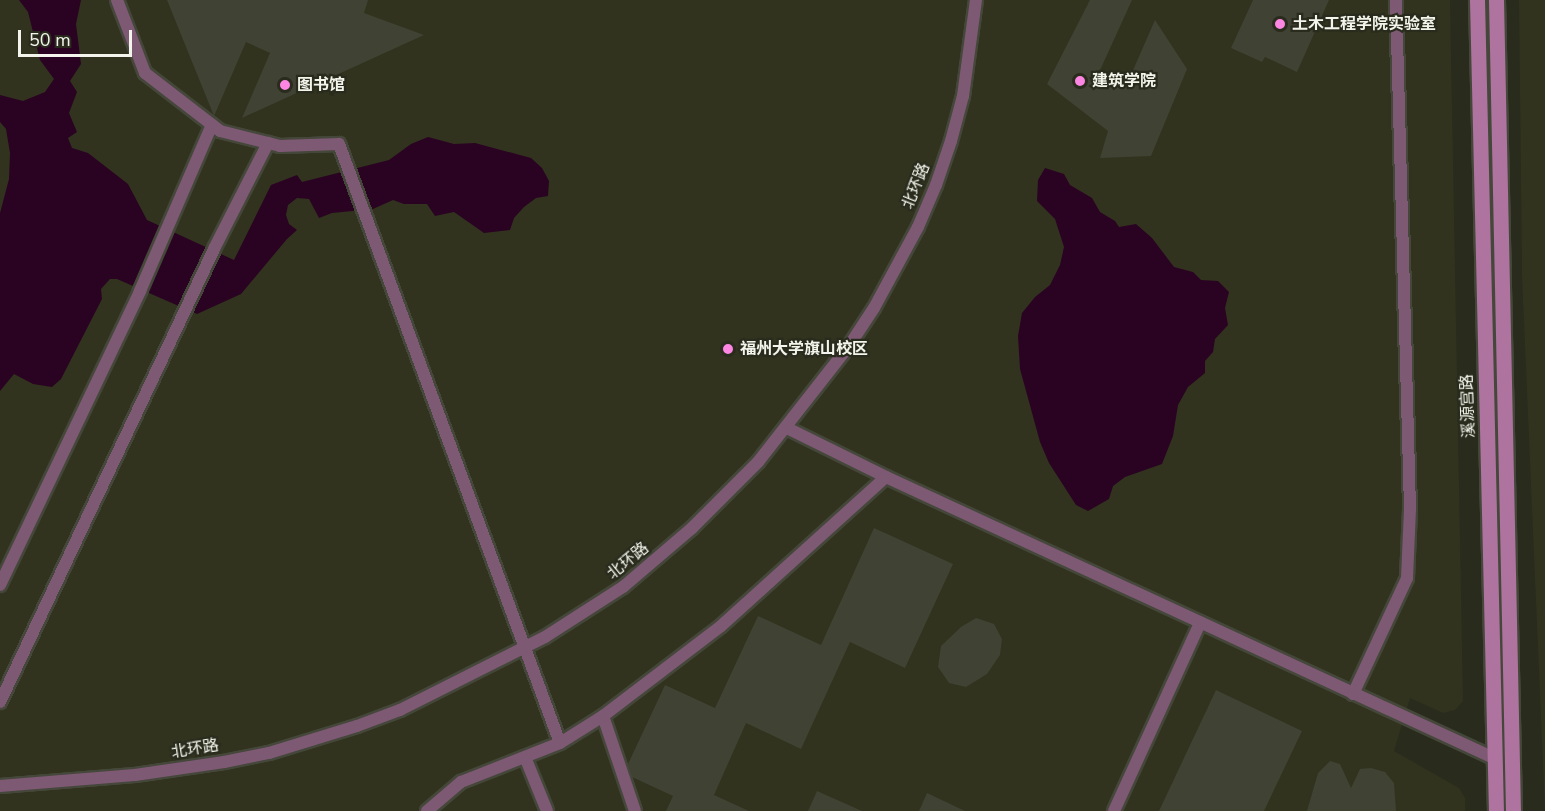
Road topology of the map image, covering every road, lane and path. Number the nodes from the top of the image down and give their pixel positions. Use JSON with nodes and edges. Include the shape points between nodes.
{"nodes":[{"id":1,"x":117,"y":0,"type":"edge"},
{"id":2,"x":976,"y":0,"type":"edge"},
{"id":3,"x":1396,"y":0,"type":"edge"},
{"id":4,"x":1477,"y":0,"type":"edge"},
{"id":5,"x":1496,"y":0,"type":"edge"},
{"id":6,"x":212,"y":125,"type":"junction"},
{"id":7,"x":268,"y":143,"type":"junction"},
{"id":8,"x":787,"y":428,"type":"junction"},
{"id":9,"x":886,"y":477,"type":"junction"},
{"id":10,"x":0,"y":585,"type":"edge"},
{"id":11,"x":1200,"y":623,"type":"junction"},
{"id":12,"x":523,"y":649,"type":"junction"},
{"id":13,"x":1353,"y":694,"type":"junction"},
{"id":14,"x":0,"y":702,"type":"edge"},
{"id":15,"x":603,"y":716,"type":"junction"},
{"id":16,"x":560,"y":743,"type":"junction"},
{"id":17,"x":525,"y":757,"type":"junction"},
{"id":18,"x":1496,"y":759,"type":"junction"},
{"id":19,"x":0,"y":786,"type":"edge"},
{"id":20,"x":427,"y":811,"type":"edge"},
{"id":21,"x":547,"y":811,"type":"edge"},
{"id":22,"x":635,"y":811,"type":"edge"},
{"id":23,"x":1114,"y":811,"type":"edge"},
{"id":24,"x":1496,"y":811,"type":"edge"},
{"id":25,"x":1513,"y":811,"type":"edge"}],
"edges":[{"from":1,"to":6,"type":"street","via":[[145,73]]},
{"from":2,"to":8,"type":"street","name":"北环路","via":[[963,96],[936,185],[874,308]]},
{"from":3,"to":13,"type":"street","via":[[1410,508],[1407,578]]},
{"from":4,"to":18,"type":"main road","name":"溪源宫路"},
{"from":5,"to":25,"type":"main road"},
{"from":6,"to":7,"type":"street","via":[[220,131]]},
{"from":6,"to":10,"type":"street","via":[[140,291]]},
{"from":7,"to":12,"type":"street","via":[[339,144]]},
{"from":7,"to":14,"type":"street"},
{"from":8,"to":9,"type":"street"},
{"from":8,"to":12,"type":"street","name":"北环路","via":[[726,495],[658,558],[584,614]]},
{"from":9,"to":11,"type":"street"},
{"from":9,"to":15,"type":"street","via":[[721,626]]},
{"from":11,"to":13,"type":"street"},
{"from":11,"to":23,"type":"street"},
{"from":12,"to":16,"type":"street"},
{"from":12,"to":19,"type":"street","name":"北环路","via":[[400,710],[269,753],[135,775]]},
{"from":13,"to":18,"type":"street"},
{"from":15,"to":16,"type":"street"},
{"from":15,"to":22,"type":"street"},
{"from":16,"to":17,"type":"street"},
{"from":17,"to":20,"type":"street","via":[[461,782]]},
{"from":17,"to":21,"type":"street"},
{"from":18,"to":24,"type":"main road","name":"溪源宫路"}]}
